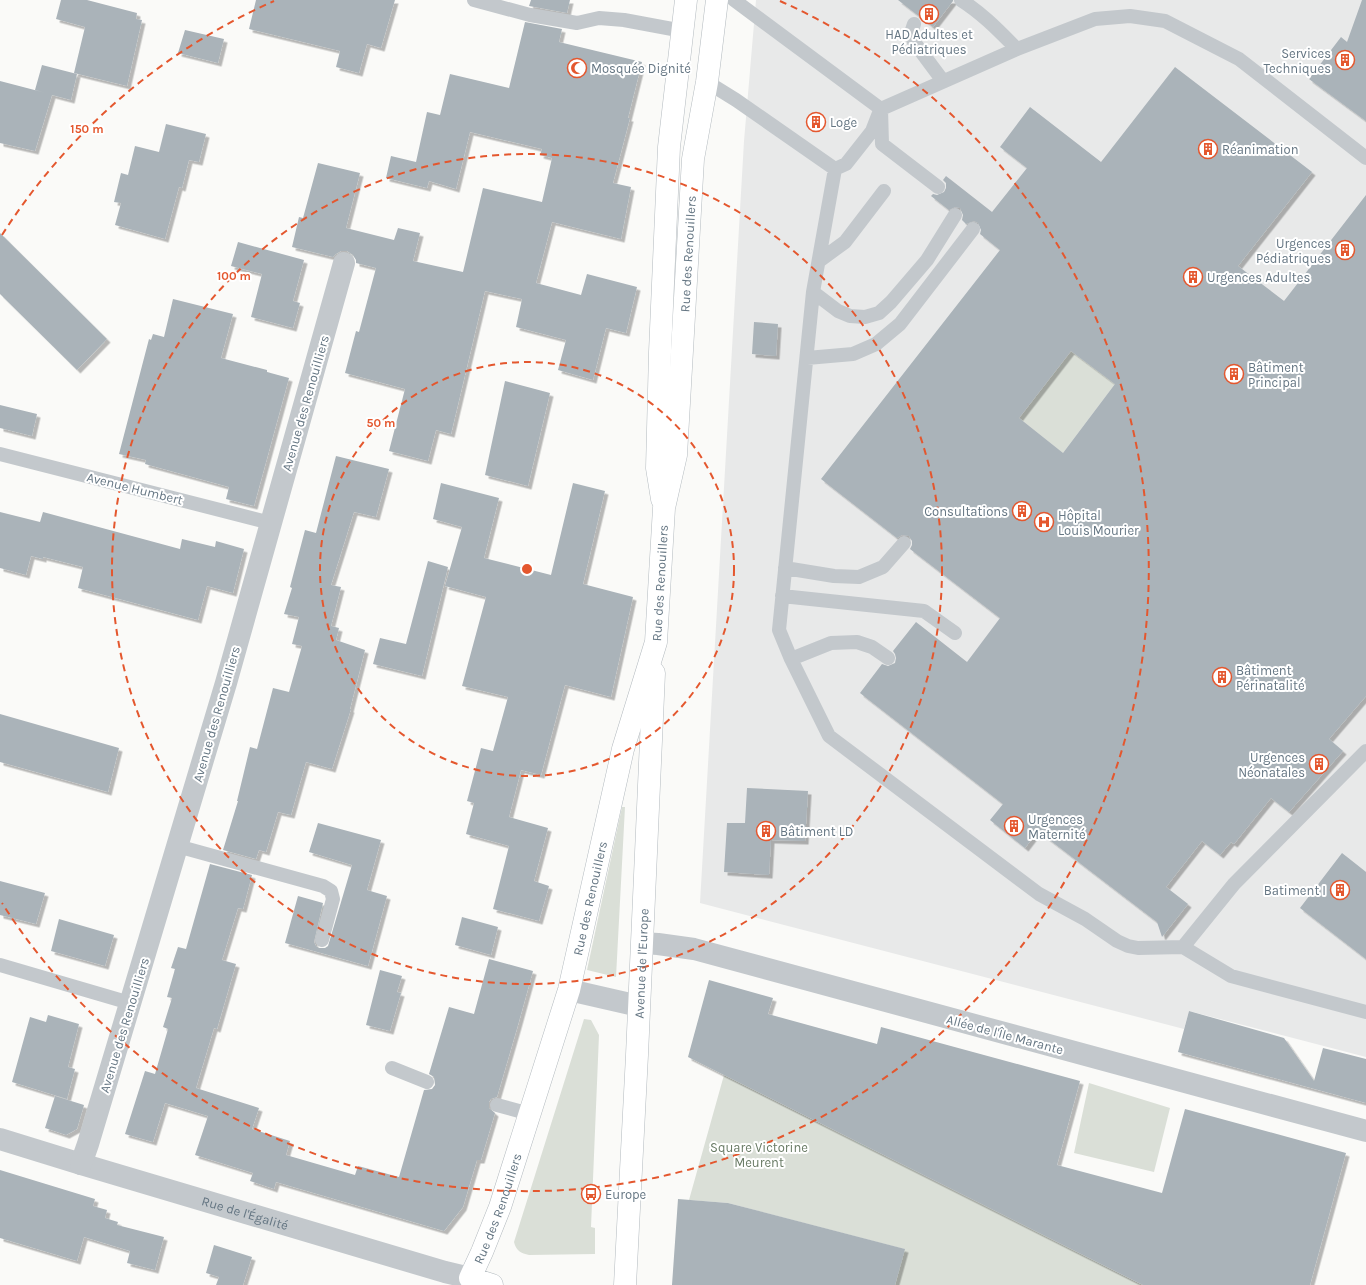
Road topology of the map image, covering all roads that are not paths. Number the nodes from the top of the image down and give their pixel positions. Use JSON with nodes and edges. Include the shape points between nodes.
{"nodes":[{"id":1,"x":474,"y":0,"type":"edge"},
{"id":2,"x":686,"y":0,"type":"edge"},
{"id":3,"x":717,"y":0,"type":"edge"},
{"id":4,"x":734,"y":0,"type":"edge"},
{"id":5,"x":961,"y":0,"type":"edge"},
{"id":6,"x":914,"y":24,"type":"dead end"},
{"id":7,"x":682,"y":31,"type":"junction"},
{"id":8,"x":1017,"y":49,"type":"junction"},
{"id":9,"x":680,"y":54,"type":"junction"},
{"id":10,"x":943,"y":81,"type":"junction"},
{"id":11,"x":707,"y":82,"type":"junction"},
{"id":12,"x":881,"y":109,"type":"junction"},
{"id":13,"x":1366,"y":158,"type":"edge"},
{"id":14,"x":835,"y":169,"type":"junction"},
{"id":15,"x":938,"y":187,"type":"dead end"},
{"id":16,"x":884,"y":191,"type":"dead end"},
{"id":17,"x":955,"y":214,"type":"dead end"},
{"id":18,"x":973,"y":229,"type":"dead end"},
{"id":19,"x":819,"y":261,"type":"junction"},
{"id":20,"x":344,"y":263,"type":"dead end"},
{"id":21,"x":813,"y":292,"type":"junction"},
{"id":22,"x":807,"y":358,"type":"junction"},
{"id":23,"x":0,"y":454,"type":"edge"},
{"id":24,"x":664,"y":508,"type":"junction"},
{"id":25,"x":271,"y":523,"type":"junction"},
{"id":26,"x":904,"y":544,"type":"dead end"},
{"id":27,"x":785,"y":568,"type":"junction"},
{"id":28,"x":782,"y":596,"type":"junction"},
{"id":29,"x":955,"y":633,"type":"dead end"},
{"id":30,"x":656,"y":642,"type":"junction"},
{"id":31,"x":888,"y":658,"type":"dead end"},
{"id":32,"x":791,"y":659,"type":"junction"},
{"id":33,"x":1366,"y":751,"type":"edge"},
{"id":34,"x":177,"y":846,"type":"junction"},
{"id":35,"x":322,"y":940,"type":"dead end"},
{"id":36,"x":642,"y":943,"type":"junction"},
{"id":37,"x":1183,"y":947,"type":"junction"},
{"id":38,"x":0,"y":965,"type":"edge"},
{"id":39,"x":570,"y":990,"type":"junction"},
{"id":40,"x":130,"y":1003,"type":"junction"},
{"id":41,"x":639,"y":1006,"type":"junction"},
{"id":42,"x":1366,"y":1012,"type":"edge"},
{"id":43,"x":392,"y":1068,"type":"dead end"},
{"id":44,"x":427,"y":1082,"type":"dead end"},
{"id":45,"x":497,"y":1105,"type":"dead end"},
{"id":46,"x":530,"y":1114,"type":"junction"},
{"id":47,"x":1366,"y":1131,"type":"edge"},
{"id":48,"x":0,"y":1139,"type":"edge"},
{"id":49,"x":81,"y":1164,"type":"junction"},
{"id":50,"x":468,"y":1282,"type":"edge"},
{"id":51,"x":492,"y":1285,"type":"edge"},
{"id":52,"x":625,"y":1285,"type":"edge"}],
"edges":[{"from":1,"to":7,"type":"lane","via":[[530,15],[577,23],[599,18]]},
{"from":2,"to":7,"type":"street","name":"Rue des Renouillers"},
{"from":3,"to":11,"type":"street","name":"Rue des Renouillers"},
{"from":4,"to":12,"type":"lane"},
{"from":5,"to":8,"type":"lane","via":[[992,23]]},
{"from":6,"to":10,"type":"lane","via":[[911,33],[914,42]]},
{"from":7,"to":9,"type":"street","name":"Rue des Renouillers"},
{"from":8,"to":10,"type":"lane"},
{"from":8,"to":13,"type":"lane","via":[[1095,19],[1130,16],[1165,21],[1239,59]]},
{"from":9,"to":11,"type":"street"},
{"from":9,"to":24,"type":"street","name":"Rue des Renouillers","via":[[669,147],[660,352],[657,468]]},
{"from":10,"to":12,"type":"lane"},
{"from":11,"to":14,"type":"lane"},
{"from":11,"to":24,"type":"street","name":"Rue des Renouillers","via":[[693,159],[676,455]]},
{"from":12,"to":14,"type":"lane","via":[[872,131],[863,143],[846,164]]},
{"from":12,"to":15,"type":"lane","via":[[882,144]]},
{"from":14,"to":19,"type":"lane"},
{"from":16,"to":19,"type":"lane","via":[[845,242]]},
{"from":17,"to":21,"type":"lane","via":[[927,260],[879,313],[865,317],[850,316],[838,311]]},
{"from":18,"to":22,"type":"lane","via":[[900,324],[876,344],[853,354]]},
{"from":19,"to":21,"type":"lane"},
{"from":20,"to":25,"type":"street","name":"Avenue des Renouilliers"},
{"from":21,"to":22,"type":"lane"},
{"from":22,"to":27,"type":"lane"},
{"from":23,"to":25,"type":"lane","name":"Avenue Humbert"},
{"from":24,"to":30,"type":"street","name":"Rue des Renouillers"},
{"from":25,"to":34,"type":"street","name":"Avenue des Renouilliers"},
{"from":26,"to":27,"type":"lane","via":[[883,567],[859,577],[834,576]]},
{"from":27,"to":28,"type":"lane"},
{"from":28,"to":29,"type":"lane","via":[[924,611]]},
{"from":28,"to":32,"type":"lane","via":[[779,630]]},
{"from":30,"to":36,"type":"street","name":"Avenue de l'Europe"},
{"from":30,"to":39,"type":"street","name":"Rue des Renouillers","via":[[623,749]]},
{"from":31,"to":32,"type":"lane","via":[[872,647],[857,642],[832,643]]},
{"from":32,"to":37,"type":"lane","via":[[829,736],[1039,894],[1128,946],[1150,949]]},
{"from":33,"to":37,"type":"lane","via":[[1234,884]]},
{"from":34,"to":35,"type":"lane","via":[[323,886],[331,891],[333,899]]},
{"from":34,"to":40,"type":"street","name":"Avenue des Renouilliers"},
{"from":36,"to":41,"type":"street","name":"Avenue de l'Europe"},
{"from":36,"to":47,"type":"street","name":"Allée de l'Île Marante","via":[[694,949]]},
{"from":37,"to":42,"type":"lane","via":[[1231,976]]},
{"from":38,"to":40,"type":"lane"},
{"from":39,"to":41,"type":"street"},
{"from":39,"to":46,"type":"street","name":"Rue des Renouillers"},
{"from":40,"to":49,"type":"street","name":"Avenue des Renouilliers"},
{"from":41,"to":52,"type":"street","name":"Avenue de l'Europe"},
{"from":43,"to":44,"type":"lane"},
{"from":45,"to":46,"type":"lane"},
{"from":46,"to":50,"type":"street","name":"Rue des Renouillers","via":[[500,1207]]},
{"from":48,"to":49,"type":"street","name":"Rue de l'Égalité"},
{"from":49,"to":50,"type":"street","name":"Rue de l'Égalité","via":[[445,1272]]},
{"from":50,"to":51,"type":"street","name":"Rue de l'Égalité"}]}
